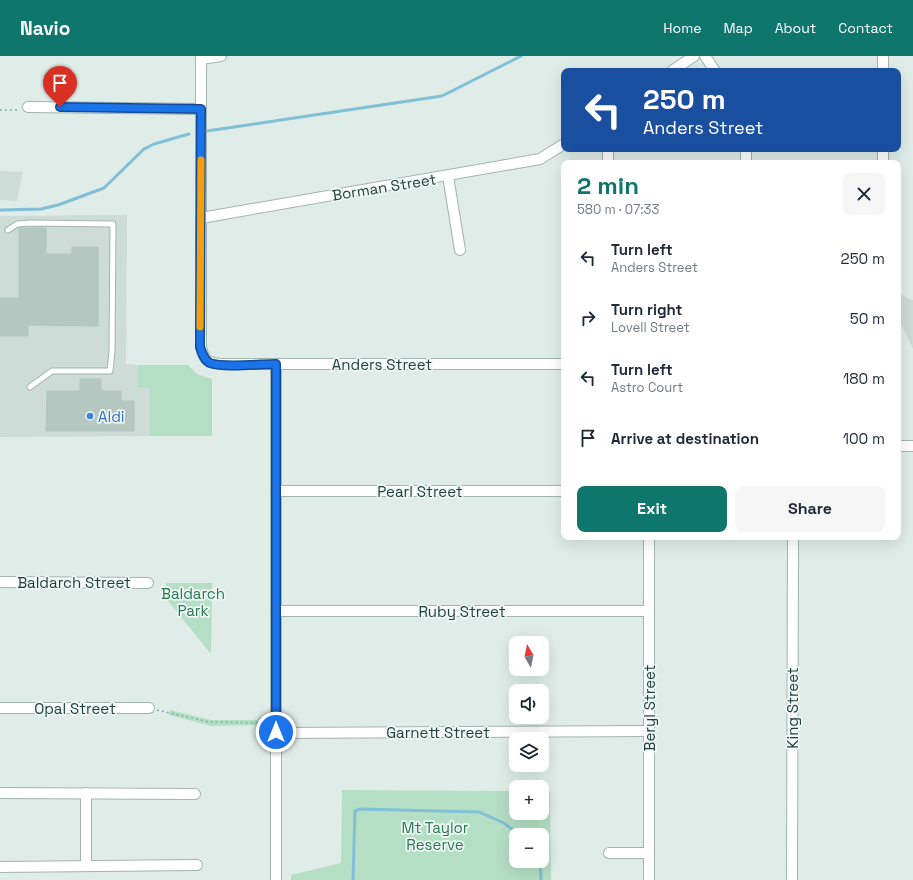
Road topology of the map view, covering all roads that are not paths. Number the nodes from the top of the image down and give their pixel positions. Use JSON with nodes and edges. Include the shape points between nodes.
{"nodes":[{"id":1,"x":221,"y":56,"type":"edge"},
{"id":2,"x":694,"y":56,"type":"edge"},
{"id":3,"x":705,"y":56,"type":"edge"},
{"id":4,"x":883,"y":56,"type":"edge"},
{"id":5,"x":201,"y":58,"type":"edge"},
{"id":6,"x":676,"y":68,"type":"edge"},
{"id":7,"x":713,"y":68,"type":"edge"},
{"id":8,"x":883,"y":68,"type":"edge"},
{"id":9,"x":28,"y":107,"type":"road end"},
{"id":10,"x":201,"y":109,"type":"junction"},
{"id":11,"x":561,"y":146,"type":"edge"},
{"id":12,"x":448,"y":176,"type":"junction"},
{"id":13,"x":201,"y":218,"type":"junction"},
{"id":14,"x":8,"y":230,"type":"dead end"},
{"id":15,"x":460,"y":250,"type":"dead end"},
{"id":16,"x":276,"y":364,"type":"junction"},
{"id":17,"x":561,"y":364,"type":"edge"},
{"id":18,"x":30,"y":387,"type":"dead end"},
{"id":19,"x":901,"y":446,"type":"edge"},
{"id":20,"x":913,"y":446,"type":"edge"},
{"id":21,"x":276,"y":491,"type":"junction"},
{"id":22,"x":561,"y":491,"type":"edge"},
{"id":23,"x":649,"y":540,"type":"edge"},
{"id":24,"x":792,"y":540,"type":"edge"},
{"id":25,"x":0,"y":582,"type":"edge"},
{"id":26,"x":148,"y":583,"type":"dead end"},
{"id":27,"x":276,"y":611,"type":"junction"},
{"id":28,"x":649,"y":611,"type":"junction"},
{"id":29,"x":0,"y":708,"type":"edge"},
{"id":30,"x":149,"y":708,"type":"road end"},
{"id":31,"x":276,"y":728,"type":"junction"},
{"id":32,"x":649,"y":731,"type":"junction"},
{"id":33,"x":0,"y":793,"type":"edge"},
{"id":34,"x":86,"y":793,"type":"junction"},
{"id":35,"x":195,"y":794,"type":"dead end"},
{"id":36,"x":609,"y":853,"type":"dead end"},
{"id":37,"x":649,"y":853,"type":"junction"},
{"id":38,"x":198,"y":865,"type":"dead end"},
{"id":39,"x":86,"y":866,"type":"junction"},
{"id":40,"x":0,"y":867,"type":"edge"},
{"id":41,"x":276,"y":880,"type":"edge"},
{"id":42,"x":649,"y":880,"type":"edge"},
{"id":43,"x":792,"y":880,"type":"edge"}],
"edges":[{"from":1,"to":5,"type":"street"},
{"from":2,"to":6,"type":"street"},
{"from":3,"to":7,"type":"street"},
{"from":4,"to":8,"type":"street"},
{"from":5,"to":10,"type":"street"},
{"from":9,"to":10,"type":"street"},
{"from":10,"to":13,"type":"street"},
{"from":11,"to":12,"type":"street","name":"Borman Street","via":[[540,159]]},
{"from":12,"to":13,"type":"street","name":"Borman Street"},
{"from":12,"to":15,"type":"street"},
{"from":13,"to":16,"type":"street","name":"Anders Street","via":[[200,347],[203,357],[209,363]]},
{"from":14,"to":18,"type":"lane","via":[[17,224],[29,222],[113,224],[110,371],[52,371]]},
{"from":16,"to":17,"type":"street","name":"Anders Street"},
{"from":16,"to":21,"type":"street"},
{"from":19,"to":20,"type":"street"},
{"from":21,"to":22,"type":"street","name":"Pearl Street"},
{"from":21,"to":27,"type":"street"},
{"from":23,"to":28,"type":"street","name":"Beryl Street"},
{"from":24,"to":43,"type":"street","name":"King Street"},
{"from":25,"to":26,"type":"street","name":"Baldarch Street"},
{"from":27,"to":28,"type":"street","name":"Ruby Street"},
{"from":27,"to":31,"type":"street"},
{"from":28,"to":32,"type":"street","name":"Beryl Street"},
{"from":29,"to":30,"type":"street","name":"Opal Street"},
{"from":31,"to":32,"type":"street","name":"Garnett Street"},
{"from":31,"to":41,"type":"street"},
{"from":32,"to":37,"type":"street","name":"Beryl Street"},
{"from":33,"to":34,"type":"street"},
{"from":34,"to":35,"type":"street"},
{"from":34,"to":39,"type":"street"},
{"from":36,"to":37,"type":"street"},
{"from":37,"to":42,"type":"street","name":"Beryl Street"},
{"from":38,"to":39,"type":"street"},
{"from":39,"to":40,"type":"street"}]}
